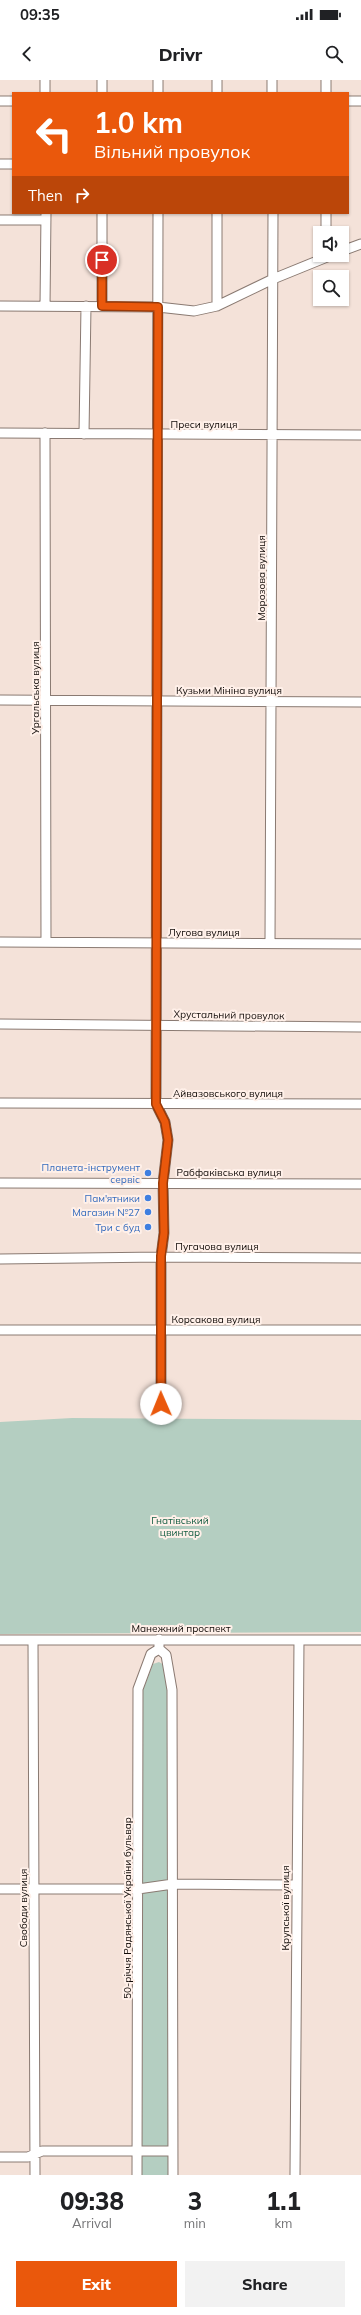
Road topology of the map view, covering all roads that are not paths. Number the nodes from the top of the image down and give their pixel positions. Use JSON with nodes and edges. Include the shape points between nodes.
{"nodes":[{"id":1,"x":45,"y":80,"type":"edge"},
{"id":2,"x":102,"y":80,"type":"edge"},
{"id":3,"x":158,"y":80,"type":"edge"},
{"id":4,"x":217,"y":80,"type":"edge"},
{"id":5,"x":272,"y":80,"type":"edge"},
{"id":6,"x":326,"y":80,"type":"edge"},
{"id":7,"x":45,"y":92,"type":"edge"},
{"id":8,"x":102,"y":92,"type":"edge"},
{"id":9,"x":158,"y":92,"type":"edge"},
{"id":10,"x":217,"y":92,"type":"edge"},
{"id":11,"x":272,"y":92,"type":"edge"},
{"id":12,"x":326,"y":92,"type":"edge"},
{"id":13,"x":0,"y":101,"type":"edge"},
{"id":14,"x":12,"y":101,"type":"edge"},
{"id":15,"x":349,"y":101,"type":"edge"},
{"id":16,"x":361,"y":101,"type":"edge"},
{"id":17,"x":0,"y":164,"type":"edge"},
{"id":18,"x":12,"y":164,"type":"edge"},
{"id":19,"x":102,"y":214,"type":"edge"},
{"id":20,"x":158,"y":214,"type":"edge"},
{"id":21,"x":217,"y":214,"type":"edge"},
{"id":22,"x":273,"y":214,"type":"edge"},
{"id":23,"x":326,"y":214,"type":"edge"},
{"id":24,"x":46,"y":217,"type":"edge"},
{"id":25,"x":0,"y":220,"type":"edge"},
{"id":26,"x":326,"y":226,"type":"edge"},
{"id":27,"x":361,"y":244,"type":"edge"},
{"id":28,"x":349,"y":248,"type":"edge"},
{"id":29,"x":314,"y":262,"type":"edge"},
{"id":30,"x":273,"y":279,"type":"junction"},
{"id":31,"x":0,"y":306,"type":"edge"},
{"id":32,"x":45,"y":306,"type":"junction"},
{"id":33,"x":86,"y":306,"type":"junction"},
{"id":34,"x":102,"y":306,"type":"junction"},
{"id":35,"x":217,"y":306,"type":"junction"},
{"id":36,"x":158,"y":307,"type":"junction"},
{"id":37,"x":0,"y":433,"type":"edge"},
{"id":38,"x":45,"y":433,"type":"junction"},
{"id":39,"x":84,"y":434,"type":"junction"},
{"id":40,"x":271,"y":434,"type":"junction"},
{"id":41,"x":158,"y":435,"type":"junction"},
{"id":42,"x":361,"y":435,"type":"edge"},
{"id":43,"x":0,"y":700,"type":"edge"},
{"id":44,"x":46,"y":700,"type":"junction"},
{"id":45,"x":157,"y":700,"type":"junction"},
{"id":46,"x":272,"y":701,"type":"junction"},
{"id":47,"x":361,"y":702,"type":"edge"},
{"id":48,"x":0,"y":942,"type":"edge"},
{"id":49,"x":46,"y":942,"type":"junction"},
{"id":50,"x":270,"y":943,"type":"junction"},
{"id":51,"x":157,"y":944,"type":"junction"},
{"id":52,"x":361,"y":944,"type":"edge"},
{"id":53,"x":0,"y":1024,"type":"edge"},
{"id":54,"x":157,"y":1025,"type":"junction"},
{"id":55,"x":361,"y":1027,"type":"edge"},
{"id":56,"x":0,"y":1103,"type":"edge"},
{"id":57,"x":156,"y":1104,"type":"junction"},
{"id":58,"x":361,"y":1104,"type":"edge"},
{"id":59,"x":0,"y":1183,"type":"edge"},
{"id":60,"x":163,"y":1183,"type":"junction"},
{"id":61,"x":361,"y":1184,"type":"edge"},
{"id":62,"x":161,"y":1256,"type":"junction"},
{"id":63,"x":361,"y":1258,"type":"edge"},
{"id":64,"x":0,"y":1259,"type":"edge"},
{"id":65,"x":0,"y":1330,"type":"edge"},
{"id":66,"x":160,"y":1330,"type":"junction"},
{"id":67,"x":361,"y":1330,"type":"edge"},
{"id":68,"x":161,"y":1404,"type":"dead end"},
{"id":69,"x":159,"y":1639,"type":"junction"},
{"id":70,"x":0,"y":1640,"type":"edge"},
{"id":71,"x":33,"y":1640,"type":"junction"},
{"id":72,"x":299,"y":1640,"type":"junction"},
{"id":73,"x":361,"y":1640,"type":"edge"},
{"id":74,"x":159,"y":1649,"type":"junction"},
{"id":75,"x":172,"y":1884,"type":"junction"},
{"id":76,"x":296,"y":1884,"type":"junction"},
{"id":77,"x":138,"y":1889,"type":"junction"},
{"id":78,"x":0,"y":1890,"type":"edge"},
{"id":79,"x":34,"y":1890,"type":"junction"},
{"id":80,"x":137,"y":2151,"type":"junction"},
{"id":81,"x":173,"y":2151,"type":"junction"},
{"id":82,"x":36,"y":2155,"type":"junction"},
{"id":83,"x":0,"y":2157,"type":"edge"},
{"id":84,"x":35,"y":2175,"type":"edge"},
{"id":85,"x":137,"y":2175,"type":"edge"},
{"id":86,"x":173,"y":2175,"type":"edge"},
{"id":87,"x":294,"y":2175,"type":"edge"}],
"edges":[{"from":1,"to":7,"type":"street"},
{"from":2,"to":8,"type":"street"},
{"from":3,"to":9,"type":"street"},
{"from":4,"to":10,"type":"street"},
{"from":5,"to":11,"type":"street"},
{"from":6,"to":12,"type":"street"},
{"from":13,"to":14,"type":"street"},
{"from":15,"to":16,"type":"street"},
{"from":17,"to":18,"type":"street"},
{"from":19,"to":34,"type":"street"},
{"from":20,"to":36,"type":"street"},
{"from":21,"to":35,"type":"street"},
{"from":22,"to":30,"type":"street","name":"Морозова вулиця"},
{"from":23,"to":26,"type":"street"},
{"from":24,"to":25,"type":"street"},
{"from":24,"to":32,"type":"street"},
{"from":27,"to":28,"type":"street"},
{"from":29,"to":30,"type":"street"},
{"from":30,"to":35,"type":"street"},
{"from":30,"to":40,"type":"street","name":"Морозова вулиця"},
{"from":31,"to":32,"type":"street"},
{"from":32,"to":33,"type":"street"},
{"from":33,"to":34,"type":"street"},
{"from":33,"to":39,"type":"street"},
{"from":34,"to":36,"type":"street"},
{"from":35,"to":36,"type":"street","via":[[194,311]]},
{"from":36,"to":41,"type":"street"},
{"from":37,"to":38,"type":"street","name":"Преси вулиця"},
{"from":38,"to":39,"type":"street","name":"Преси вулиця"},
{"from":38,"to":44,"type":"street","name":"Ургальська вулиця"},
{"from":39,"to":41,"type":"street","name":"Преси вулиця"},
{"from":40,"to":41,"type":"street","name":"Преси вулиця"},
{"from":40,"to":42,"type":"street","name":"Преси вулиця"},
{"from":40,"to":46,"type":"street","name":"Морозова вулиця"},
{"from":41,"to":45,"type":"street"},
{"from":43,"to":44,"type":"street","name":"Кузьми Мініна вулиця"},
{"from":44,"to":45,"type":"street","name":"Кузьми Мініна вулиця"},
{"from":44,"to":49,"type":"street","name":"Ургальська вулиця"},
{"from":45,"to":46,"type":"street","name":"Кузьми Мініна вулиця"},
{"from":45,"to":51,"type":"street"},
{"from":46,"to":47,"type":"street","name":"Кузьми Мініна вулиця"},
{"from":46,"to":50,"type":"street","name":"Морозова вулиця"},
{"from":48,"to":49,"type":"street","name":"Лугова вулиця"},
{"from":49,"to":51,"type":"street","name":"Лугова вулиця"},
{"from":50,"to":51,"type":"street","name":"Лугова вулиця"},
{"from":50,"to":52,"type":"street","name":"Лугова вулиця"},
{"from":51,"to":54,"type":"street"},
{"from":53,"to":54,"type":"street","name":"Хрустальний провулок"},
{"from":54,"to":55,"type":"street","name":"Хрустальний провулок"},
{"from":54,"to":57,"type":"street"},
{"from":56,"to":57,"type":"street","name":"Айвазовського вулиця"},
{"from":57,"to":58,"type":"street","name":"Айвазовського вулиця"},
{"from":57,"to":60,"type":"street","via":[[165,1122],[168,1140]]},
{"from":59,"to":60,"type":"street","name":"Рабфаківська вулиця"},
{"from":60,"to":61,"type":"street","name":"Рабфаківська вулиця"},
{"from":60,"to":62,"type":"street","via":[[164,1233]]},
{"from":62,"to":63,"type":"street","name":"Пугачова вулиця"},
{"from":62,"to":64,"type":"street","name":"Пугачова вулиця"},
{"from":62,"to":66,"type":"street"},
{"from":65,"to":66,"type":"street","name":"Корсакова вулиця"},
{"from":66,"to":67,"type":"street","name":"Корсакова вулиця"},
{"from":66,"to":68,"type":"street"},
{"from":69,"to":71,"type":"street","name":"Манежний проспект"},
{"from":69,"to":72,"type":"street","name":"Манежний проспект"},
{"from":69,"to":74,"type":"street"},
{"from":70,"to":71,"type":"street","name":"Манежний проспект"},
{"from":71,"to":79,"type":"street","name":"Свободи вулиця"},
{"from":72,"to":73,"type":"street","name":"Манежний проспект"},
{"from":72,"to":76,"type":"street","name":"Крупської вулиця"},
{"from":74,"to":75,"type":"street","via":[[166,1655],[172,1690]]},
{"from":74,"to":77,"type":"street","name":"50-річчя Радянської України бульвар","via":[[151,1654],[138,1689]]},
{"from":75,"to":76,"type":"street"},
{"from":75,"to":77,"type":"street"},
{"from":75,"to":81,"type":"street"},
{"from":76,"to":87,"type":"street","name":"Крупської вулиця"},
{"from":77,"to":79,"type":"street"},
{"from":77,"to":80,"type":"street","name":"50-річчя Радянської України бульвар"},
{"from":78,"to":79,"type":"street"},
{"from":79,"to":82,"type":"street","name":"Свободи вулиця"},
{"from":80,"to":81,"type":"street"},
{"from":80,"to":82,"type":"street","via":[[42,2151]]},
{"from":80,"to":85,"type":"street","name":"50-річчя Радянської України бульвар"},
{"from":81,"to":86,"type":"street"},
{"from":82,"to":83,"type":"street"},
{"from":82,"to":84,"type":"street","name":"Свободи вулиця"}]}
